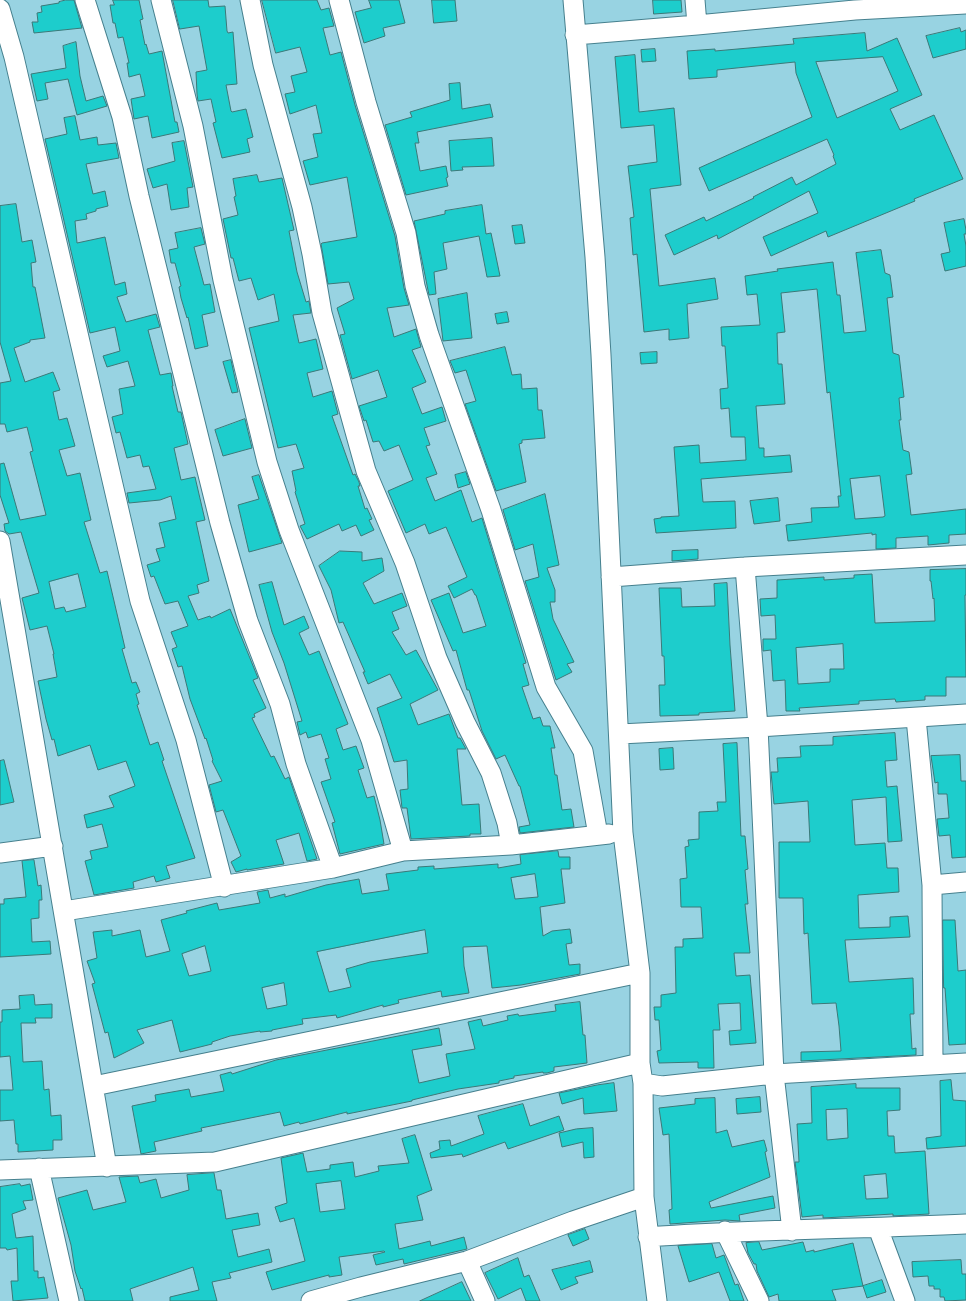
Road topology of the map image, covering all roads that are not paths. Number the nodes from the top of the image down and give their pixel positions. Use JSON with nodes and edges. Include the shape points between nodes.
{"nodes":[{"id":1,"x":86,"y":0,"type":"edge"},
{"id":2,"x":161,"y":0,"type":"edge"},
{"id":3,"x":250,"y":0,"type":"edge"},
{"id":4,"x":339,"y":0,"type":"edge"},
{"id":5,"x":573,"y":0,"type":"edge"},
{"id":6,"x":695,"y":0,"type":"edge"},
{"id":7,"x":966,"y":4,"type":"edge"},
{"id":8,"x":855,"y":5,"type":"edge"},
{"id":9,"x":0,"y":8,"type":"edge"},
{"id":10,"x":697,"y":25,"type":"junction"},
{"id":11,"x":576,"y":35,"type":"junction"},
{"id":12,"x":0,"y":541,"type":"edge"},
{"id":13,"x":966,"y":554,"type":"edge"},
{"id":14,"x":745,"y":567,"type":"junction"},
{"id":15,"x":611,"y":577,"type":"junction"},
{"id":16,"x":966,"y":714,"type":"edge"},
{"id":17,"x":916,"y":718,"type":"junction"},
{"id":18,"x":758,"y":728,"type":"junction"},
{"id":19,"x":620,"y":734,"type":"junction"},
{"id":20,"x":623,"y":833,"type":"junction"},
{"id":21,"x":598,"y":835,"type":"junction"},
{"id":22,"x":511,"y":845,"type":"junction"},
{"id":23,"x":53,"y":846,"type":"junction"},
{"id":24,"x":403,"y":851,"type":"junction"},
{"id":25,"x":0,"y":853,"type":"edge"},
{"id":26,"x":333,"y":868,"type":"junction"},
{"id":27,"x":966,"y":882,"type":"edge"},
{"id":28,"x":932,"y":884,"type":"junction"},
{"id":29,"x":224,"y":887,"type":"junction"},
{"id":30,"x":64,"y":911,"type":"junction"},
{"id":31,"x":640,"y":973,"type":"junction"},
{"id":32,"x":640,"y":1063,"type":"junction"},
{"id":33,"x":966,"y":1063,"type":"edge"},
{"id":34,"x":933,"y":1065,"type":"junction"},
{"id":35,"x":774,"y":1074,"type":"junction"},
{"id":36,"x":644,"y":1083,"type":"junction"},
{"id":37,"x":94,"y":1086,"type":"junction"},
{"id":38,"x":107,"y":1166,"type":"junction"},
{"id":39,"x":39,"y":1168,"type":"junction"},
{"id":40,"x":0,"y":1170,"type":"edge"},
{"id":41,"x":644,"y":1197,"type":"junction"},
{"id":42,"x":966,"y":1224,"type":"edge"},
{"id":43,"x":878,"y":1228,"type":"junction"},
{"id":44,"x":725,"y":1231,"type":"junction"},
{"id":45,"x":792,"y":1231,"type":"junction"},
{"id":46,"x":648,"y":1237,"type":"junction"},
{"id":47,"x":467,"y":1262,"type":"junction"},
{"id":48,"x":332,"y":1298,"type":"edge"},
{"id":49,"x":69,"y":1301,"type":"edge"},
{"id":50,"x":311,"y":1301,"type":"edge"},
{"id":51,"x":485,"y":1301,"type":"edge"},
{"id":52,"x":656,"y":1301,"type":"edge"},
{"id":53,"x":759,"y":1301,"type":"edge"},
{"id":54,"x":905,"y":1301,"type":"edge"}],
"edges":[{"from":1,"to":26,"type":"street","via":[[122,117],[220,523],[246,612],[280,704],[296,764]]},
{"from":2,"to":24,"type":"street","via":[[193,126],[223,280],[267,462],[289,530],[371,740]]},
{"from":3,"to":22,"type":"street","via":[[263,65],[302,207],[322,313],[366,471],[405,563],[438,658],[491,773]]},
{"from":4,"to":21,"type":"street","via":[[406,233],[415,286],[429,335],[491,510],[546,687],[583,751]]},
{"from":5,"to":11,"type":"street"},
{"from":6,"to":10,"type":"street"},
{"from":7,"to":8,"type":"street"},
{"from":8,"to":10,"type":"street"},
{"from":9,"to":29,"type":"street","via":[[140,602],[186,740]]},
{"from":10,"to":11,"type":"street"},
{"from":11,"to":15,"type":"street","via":[[598,296]]},
{"from":12,"to":23,"type":"street"},
{"from":13,"to":14,"type":"street"},
{"from":14,"to":15,"type":"street"},
{"from":14,"to":18,"type":"street"},
{"from":15,"to":19,"type":"street"},
{"from":16,"to":17,"type":"street"},
{"from":17,"to":18,"type":"street"},
{"from":17,"to":28,"type":"street"},
{"from":18,"to":19,"type":"street"},
{"from":18,"to":35,"type":"street"},
{"from":19,"to":20,"type":"street"},
{"from":20,"to":21,"type":"street"},
{"from":20,"to":31,"type":"street"},
{"from":21,"to":22,"type":"street"},
{"from":22,"to":24,"type":"street"},
{"from":23,"to":25,"type":"street"},
{"from":23,"to":30,"type":"street"},
{"from":24,"to":26,"type":"street"},
{"from":26,"to":29,"type":"street"},
{"from":27,"to":28,"type":"street"},
{"from":28,"to":34,"type":"street"},
{"from":29,"to":30,"type":"street"},
{"from":30,"to":37,"type":"street"},
{"from":31,"to":32,"type":"street"},
{"from":31,"to":37,"type":"street"},
{"from":32,"to":36,"type":"street"},
{"from":32,"to":38,"type":"street","via":[[215,1162]]},
{"from":33,"to":34,"type":"street"},
{"from":34,"to":35,"type":"street"},
{"from":35,"to":36,"type":"street","via":[[662,1086]]},
{"from":35,"to":45,"type":"street"},
{"from":36,"to":41,"type":"street"},
{"from":37,"to":38,"type":"street"},
{"from":38,"to":39,"type":"street"},
{"from":39,"to":40,"type":"street"},
{"from":39,"to":49,"type":"street"},
{"from":41,"to":46,"type":"street"},
{"from":41,"to":47,"type":"street"},
{"from":42,"to":43,"type":"street"},
{"from":43,"to":45,"type":"street"},
{"from":43,"to":54,"type":"street"},
{"from":44,"to":45,"type":"street"},
{"from":44,"to":46,"type":"street"},
{"from":44,"to":53,"type":"street"},
{"from":46,"to":52,"type":"street"},
{"from":47,"to":48,"type":"street"},
{"from":47,"to":51,"type":"street"},
{"from":48,"to":50,"type":"street"}]}
